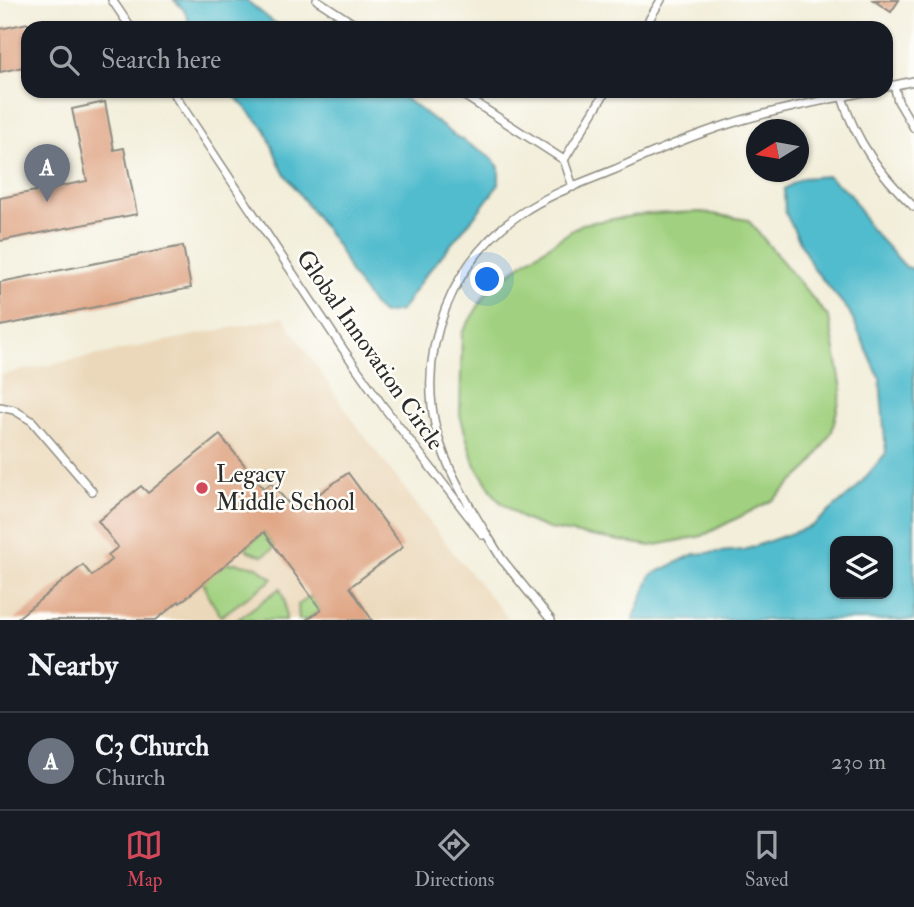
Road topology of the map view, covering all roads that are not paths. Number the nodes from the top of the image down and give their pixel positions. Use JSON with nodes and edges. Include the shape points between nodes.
{"nodes":[{"id":1,"x":111,"y":0,"type":"edge"},
{"id":2,"x":317,"y":0,"type":"edge"},
{"id":3,"x":661,"y":0,"type":"edge"},
{"id":4,"x":126,"y":21,"type":"edge"},
{"id":5,"x":349,"y":21,"type":"edge"},
{"id":6,"x":648,"y":21,"type":"edge"},
{"id":7,"x":914,"y":81,"type":"edge"},
{"id":8,"x":893,"y":85,"type":"edge"},
{"id":9,"x":893,"y":92,"type":"edge"},
{"id":10,"x":177,"y":98,"type":"edge"},
{"id":11,"x":468,"y":98,"type":"edge"},
{"id":12,"x":602,"y":98,"type":"edge"},
{"id":13,"x":837,"y":98,"type":"edge"},
{"id":14,"x":842,"y":98,"type":"edge"},
{"id":15,"x":914,"y":128,"type":"edge"},
{"id":16,"x":564,"y":160,"type":"junction"},
{"id":17,"x":573,"y":187,"type":"junction"},
{"id":18,"x":914,"y":207,"type":"edge"},
{"id":19,"x":0,"y":407,"type":"edge"},
{"id":20,"x":92,"y":491,"type":"dead end"},
{"id":21,"x":503,"y":561,"type":"junction"},
{"id":22,"x":551,"y":620,"type":"edge"}],
"edges":[{"from":1,"to":4,"type":"lane"},
{"from":2,"to":5,"type":"lane"},
{"from":3,"to":6,"type":"lane"},
{"from":7,"to":8,"type":"lane"},
{"from":9,"to":15,"type":"lane"},
{"from":10,"to":21,"type":"lane","name":"Global Innovation Circle","via":[[359,372]]},
{"from":11,"to":16,"type":"lane"},
{"from":12,"to":16,"type":"lane"},
{"from":13,"to":17,"type":"lane","via":[[731,123]]},
{"from":14,"to":18,"type":"lane","via":[[871,158]]},
{"from":16,"to":17,"type":"lane"},
{"from":17,"to":21,"type":"lane","via":[[520,214],[478,252],[451,295],[433,351],[432,406],[444,455]]},
{"from":19,"to":20,"type":"lane","via":[[32,421]]},
{"from":21,"to":22,"type":"lane","name":"Global Innovation Circle"}]}
